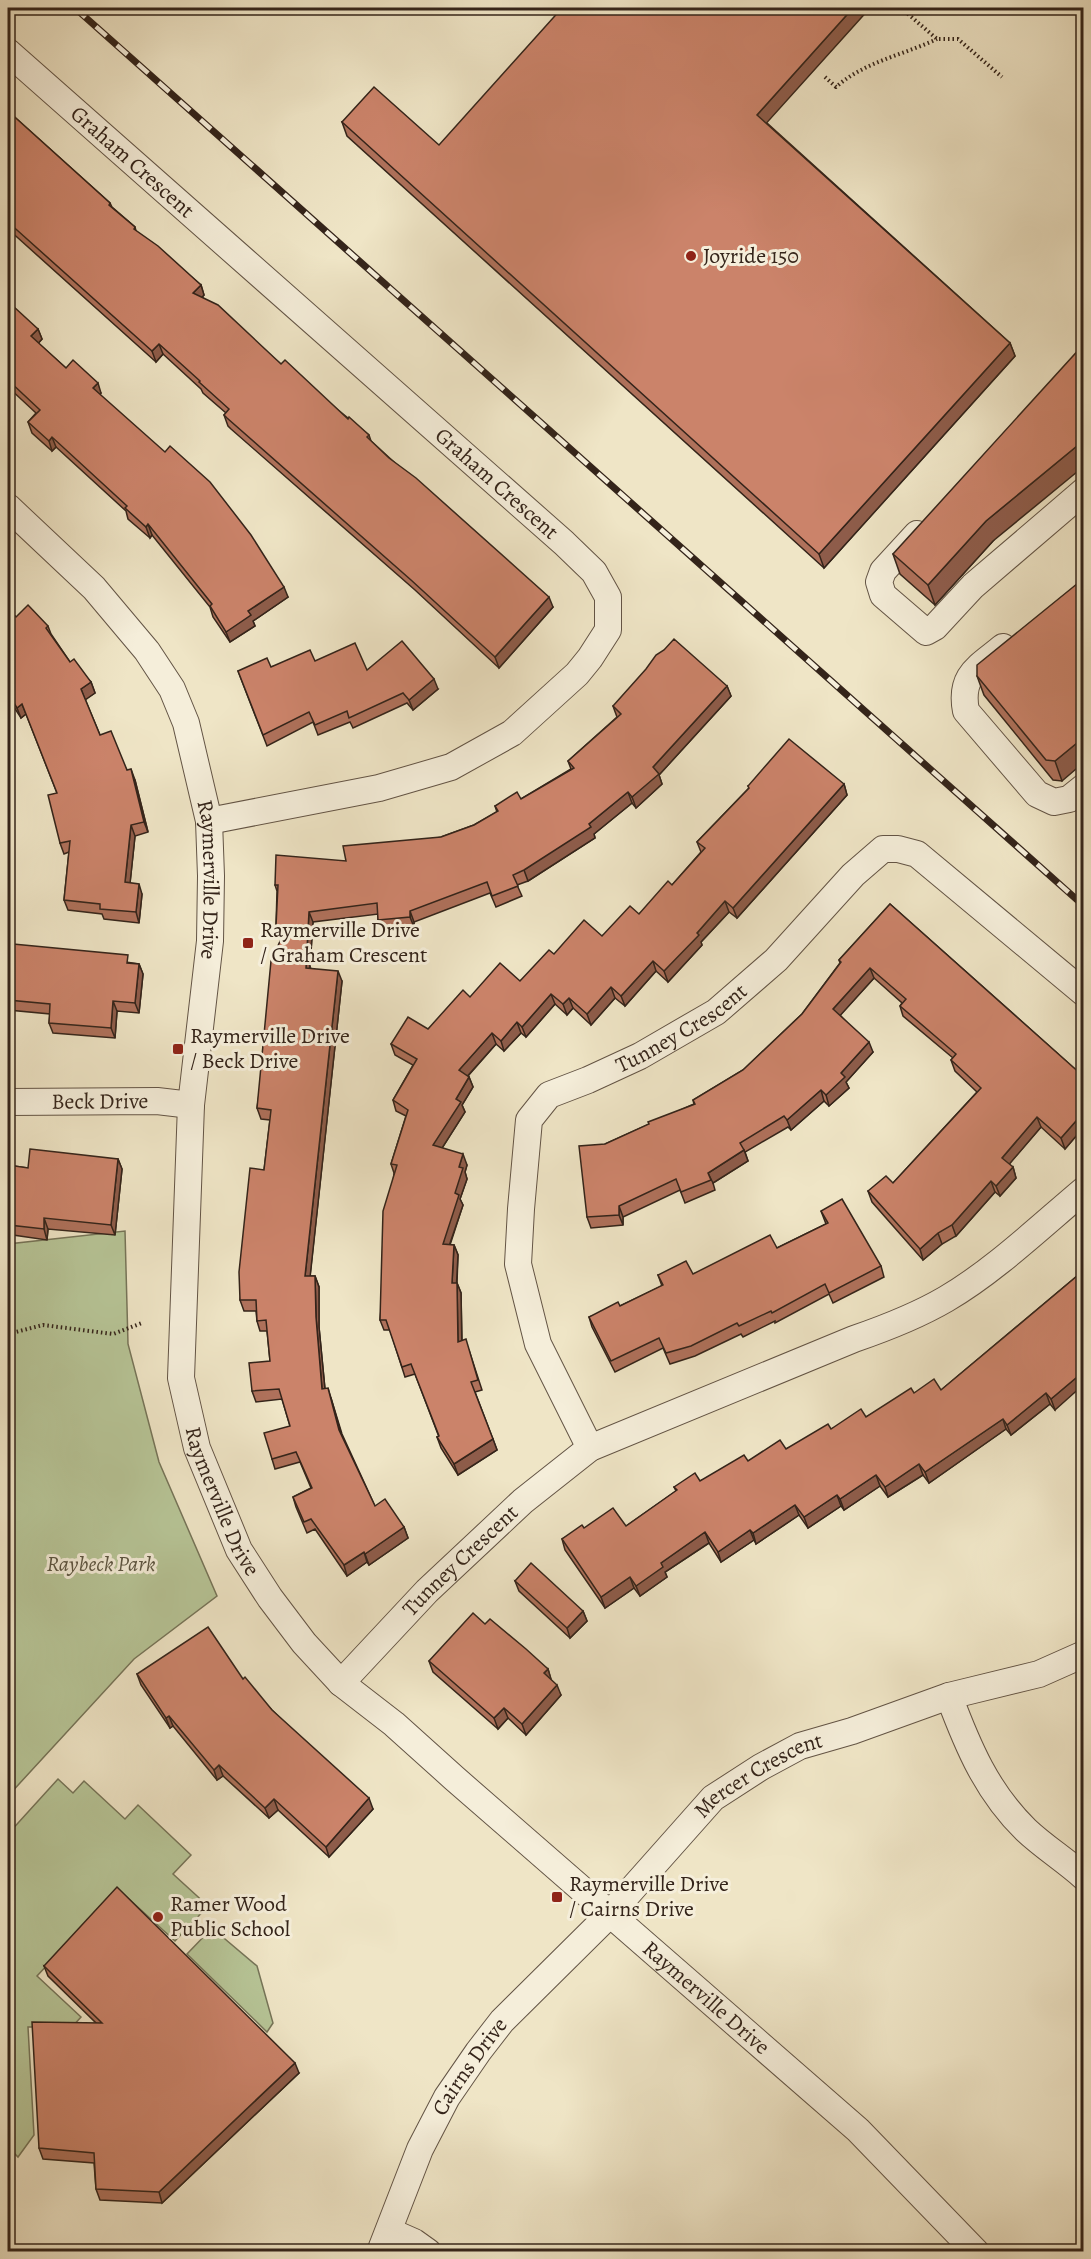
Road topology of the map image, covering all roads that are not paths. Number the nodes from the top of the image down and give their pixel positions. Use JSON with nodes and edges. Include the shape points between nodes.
{"nodes":[{"id":1,"x":8,"y":52,"type":"edge"},
{"id":2,"x":1083,"y":491,"type":"edge"},
{"id":3,"x":8,"y":507,"type":"edge"},
{"id":4,"x":931,"y":518,"type":"edge"},
{"id":5,"x":1022,"y":632,"type":"edge"},
{"id":6,"x":1083,"y":787,"type":"edge"},
{"id":7,"x":208,"y":821,"type":"junction"},
{"id":8,"x":1083,"y":993,"type":"edge"},
{"id":9,"x":8,"y":1102,"type":"edge"},
{"id":10,"x":191,"y":1105,"type":"junction"},
{"id":11,"x":1083,"y":1190,"type":"edge"},
{"id":12,"x":590,"y":1448,"type":"junction"},
{"id":13,"x":1083,"y":1654,"type":"edge"},
{"id":14,"x":341,"y":1683,"type":"junction"},
{"id":15,"x":949,"y":1696,"type":"junction"},
{"id":16,"x":1083,"y":1877,"type":"edge"},
{"id":17,"x":610,"y":1914,"type":"junction"},
{"id":18,"x":384,"y":2241,"type":"edge"},
{"id":19,"x":428,"y":2252,"type":"edge"},
{"id":20,"x":976,"y":2252,"type":"edge"}],
"edges":[{"from":1,"to":7,"type":"street","name":"Graham Crescent","via":[[564,543],[594,572],[608,597],[608,630],[577,674],[512,733],[452,767],[379,788]]},
{"from":2,"to":4,"type":"street","via":[[926,632],[883,595],[879,582],[883,571]]},
{"from":3,"to":7,"type":"street","name":"Raymerville Drive","via":[[94,588],[147,651],[172,689],[186,723]]},
{"from":5,"to":6,"type":"street","via":[[966,682],[966,711],[1037,794],[1054,802],[1069,799]]},
{"from":7,"to":10,"type":"street","name":"Raymerville Drive","via":[[210,941]]},
{"from":8,"to":12,"type":"street","name":"Tunney Crescent","via":[[917,854],[883,849],[853,875],[776,960],[716,1012],[640,1056],[549,1095],[529,1120],[518,1264],[537,1344]]},
{"from":9,"to":10,"type":"street","name":"Beck Drive","via":[[149,1101]]},
{"from":10,"to":14,"type":"street","name":"Raymerville Drive","via":[[181,1378],[197,1448],[239,1550],[304,1643]]},
{"from":11,"to":12,"type":"street","name":"Tunney Crescent","via":[[991,1267],[947,1298],[892,1326]]},
{"from":12,"to":14,"type":"street","name":"Tunney Crescent","via":[[523,1502],[427,1590]]},
{"from":13,"to":15,"type":"street","name":"Mercer Crescent","via":[[1039,1674]]},
{"from":14,"to":17,"type":"street","name":"Raymerville Drive","via":[[394,1724]]},
{"from":15,"to":16,"type":"street","via":[[988,1786],[1029,1833]]},
{"from":15,"to":17,"type":"street","name":"Mercer Crescent","via":[[800,1746],[751,1773],[713,1798]]},
{"from":17,"to":18,"type":"street","name":"Cairns Drive","via":[[502,2020],[447,2097],[420,2149]]},
{"from":17,"to":20,"type":"street","name":"Raymerville Drive","via":[[858,2130]]},
{"from":18,"to":19,"type":"street","via":[[414,2241]]}]}
